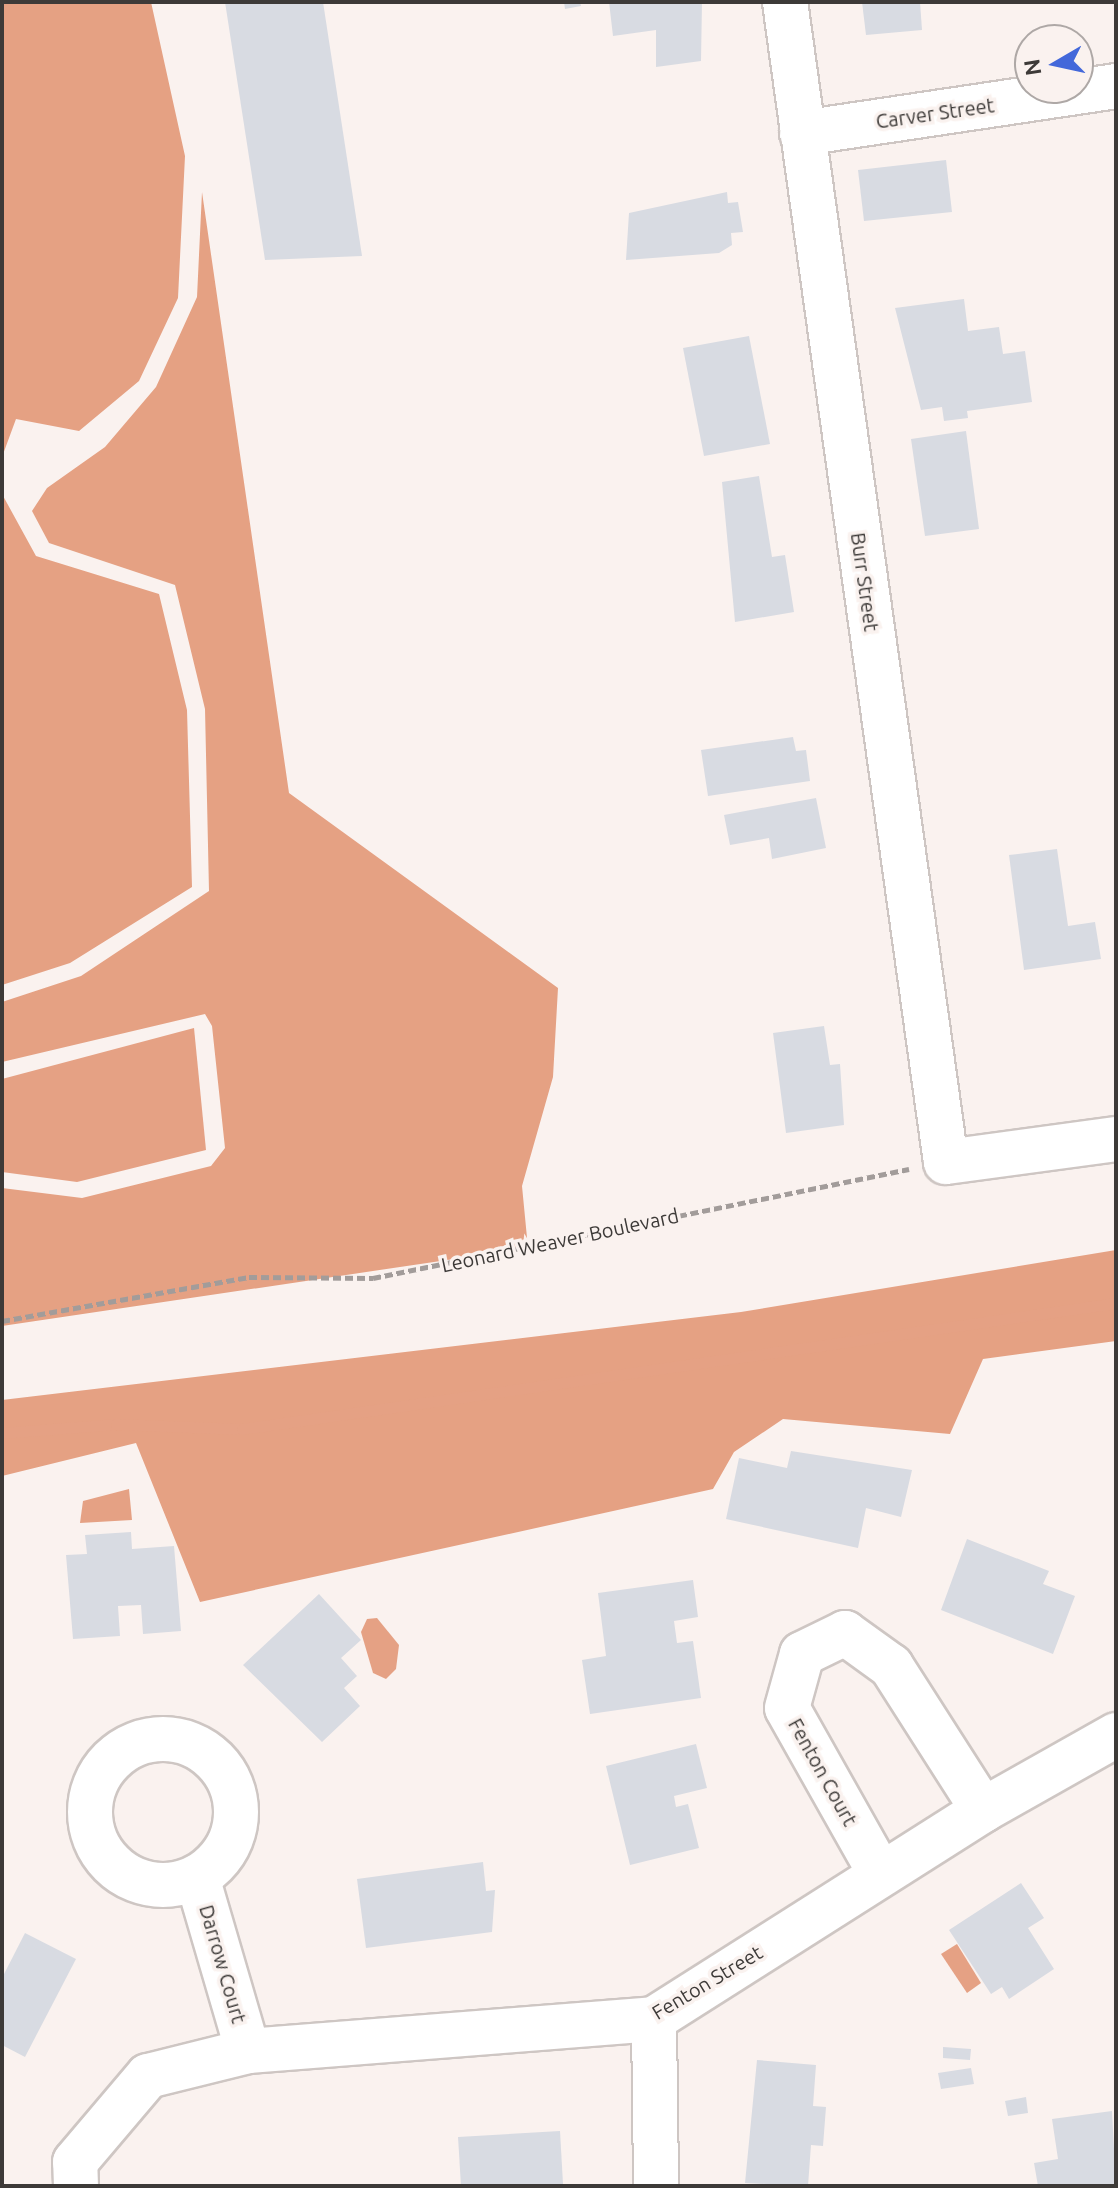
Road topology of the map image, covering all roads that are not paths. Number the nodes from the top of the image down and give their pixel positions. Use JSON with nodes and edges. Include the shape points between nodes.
{"nodes":[{"id":1,"x":785,"y":2,"type":"edge"},
{"id":2,"x":1116,"y":86,"type":"edge"},
{"id":3,"x":802,"y":133,"type":"junction"},
{"id":4,"x":1116,"y":1139,"type":"edge"},
{"id":5,"x":1116,"y":1735,"type":"edge"},
{"id":6,"x":983,"y":1810,"type":"junction"},
{"id":7,"x":880,"y":1873,"type":"junction"},
{"id":8,"x":197,"y":1877,"type":"dead end"},
{"id":9,"x":654,"y":2019,"type":"junction"},
{"id":10,"x":248,"y":2051,"type":"junction"},
{"id":11,"x":76,"y":2186,"type":"edge"},
{"id":12,"x":656,"y":2186,"type":"edge"}],
"edges":[{"from":1,"to":3,"type":"street","name":"Burr Street"},
{"from":2,"to":3,"type":"street","name":"Carver Street"},
{"from":3,"to":4,"type":"street","name":"Burr Street","via":[[946,1162]]},
{"from":5,"to":6,"type":"street","name":"Fenton Street"},
{"from":6,"to":7,"type":"street","name":"Fenton Street"},
{"from":6,"to":7,"type":"street","name":"Fenton Court","via":[[891,1666],[845,1633],[802,1654],[787,1708]]},
{"from":7,"to":9,"type":"street","name":"Fenton Street"},
{"from":8,"to":10,"type":"street","name":"Darrow Court"},
{"from":9,"to":10,"type":"street","name":"Fenton Street"},
{"from":9,"to":12,"type":"street"},
{"from":10,"to":11,"type":"street","name":"Fenton Street","via":[[148,2076],[75,2162]]}]}
